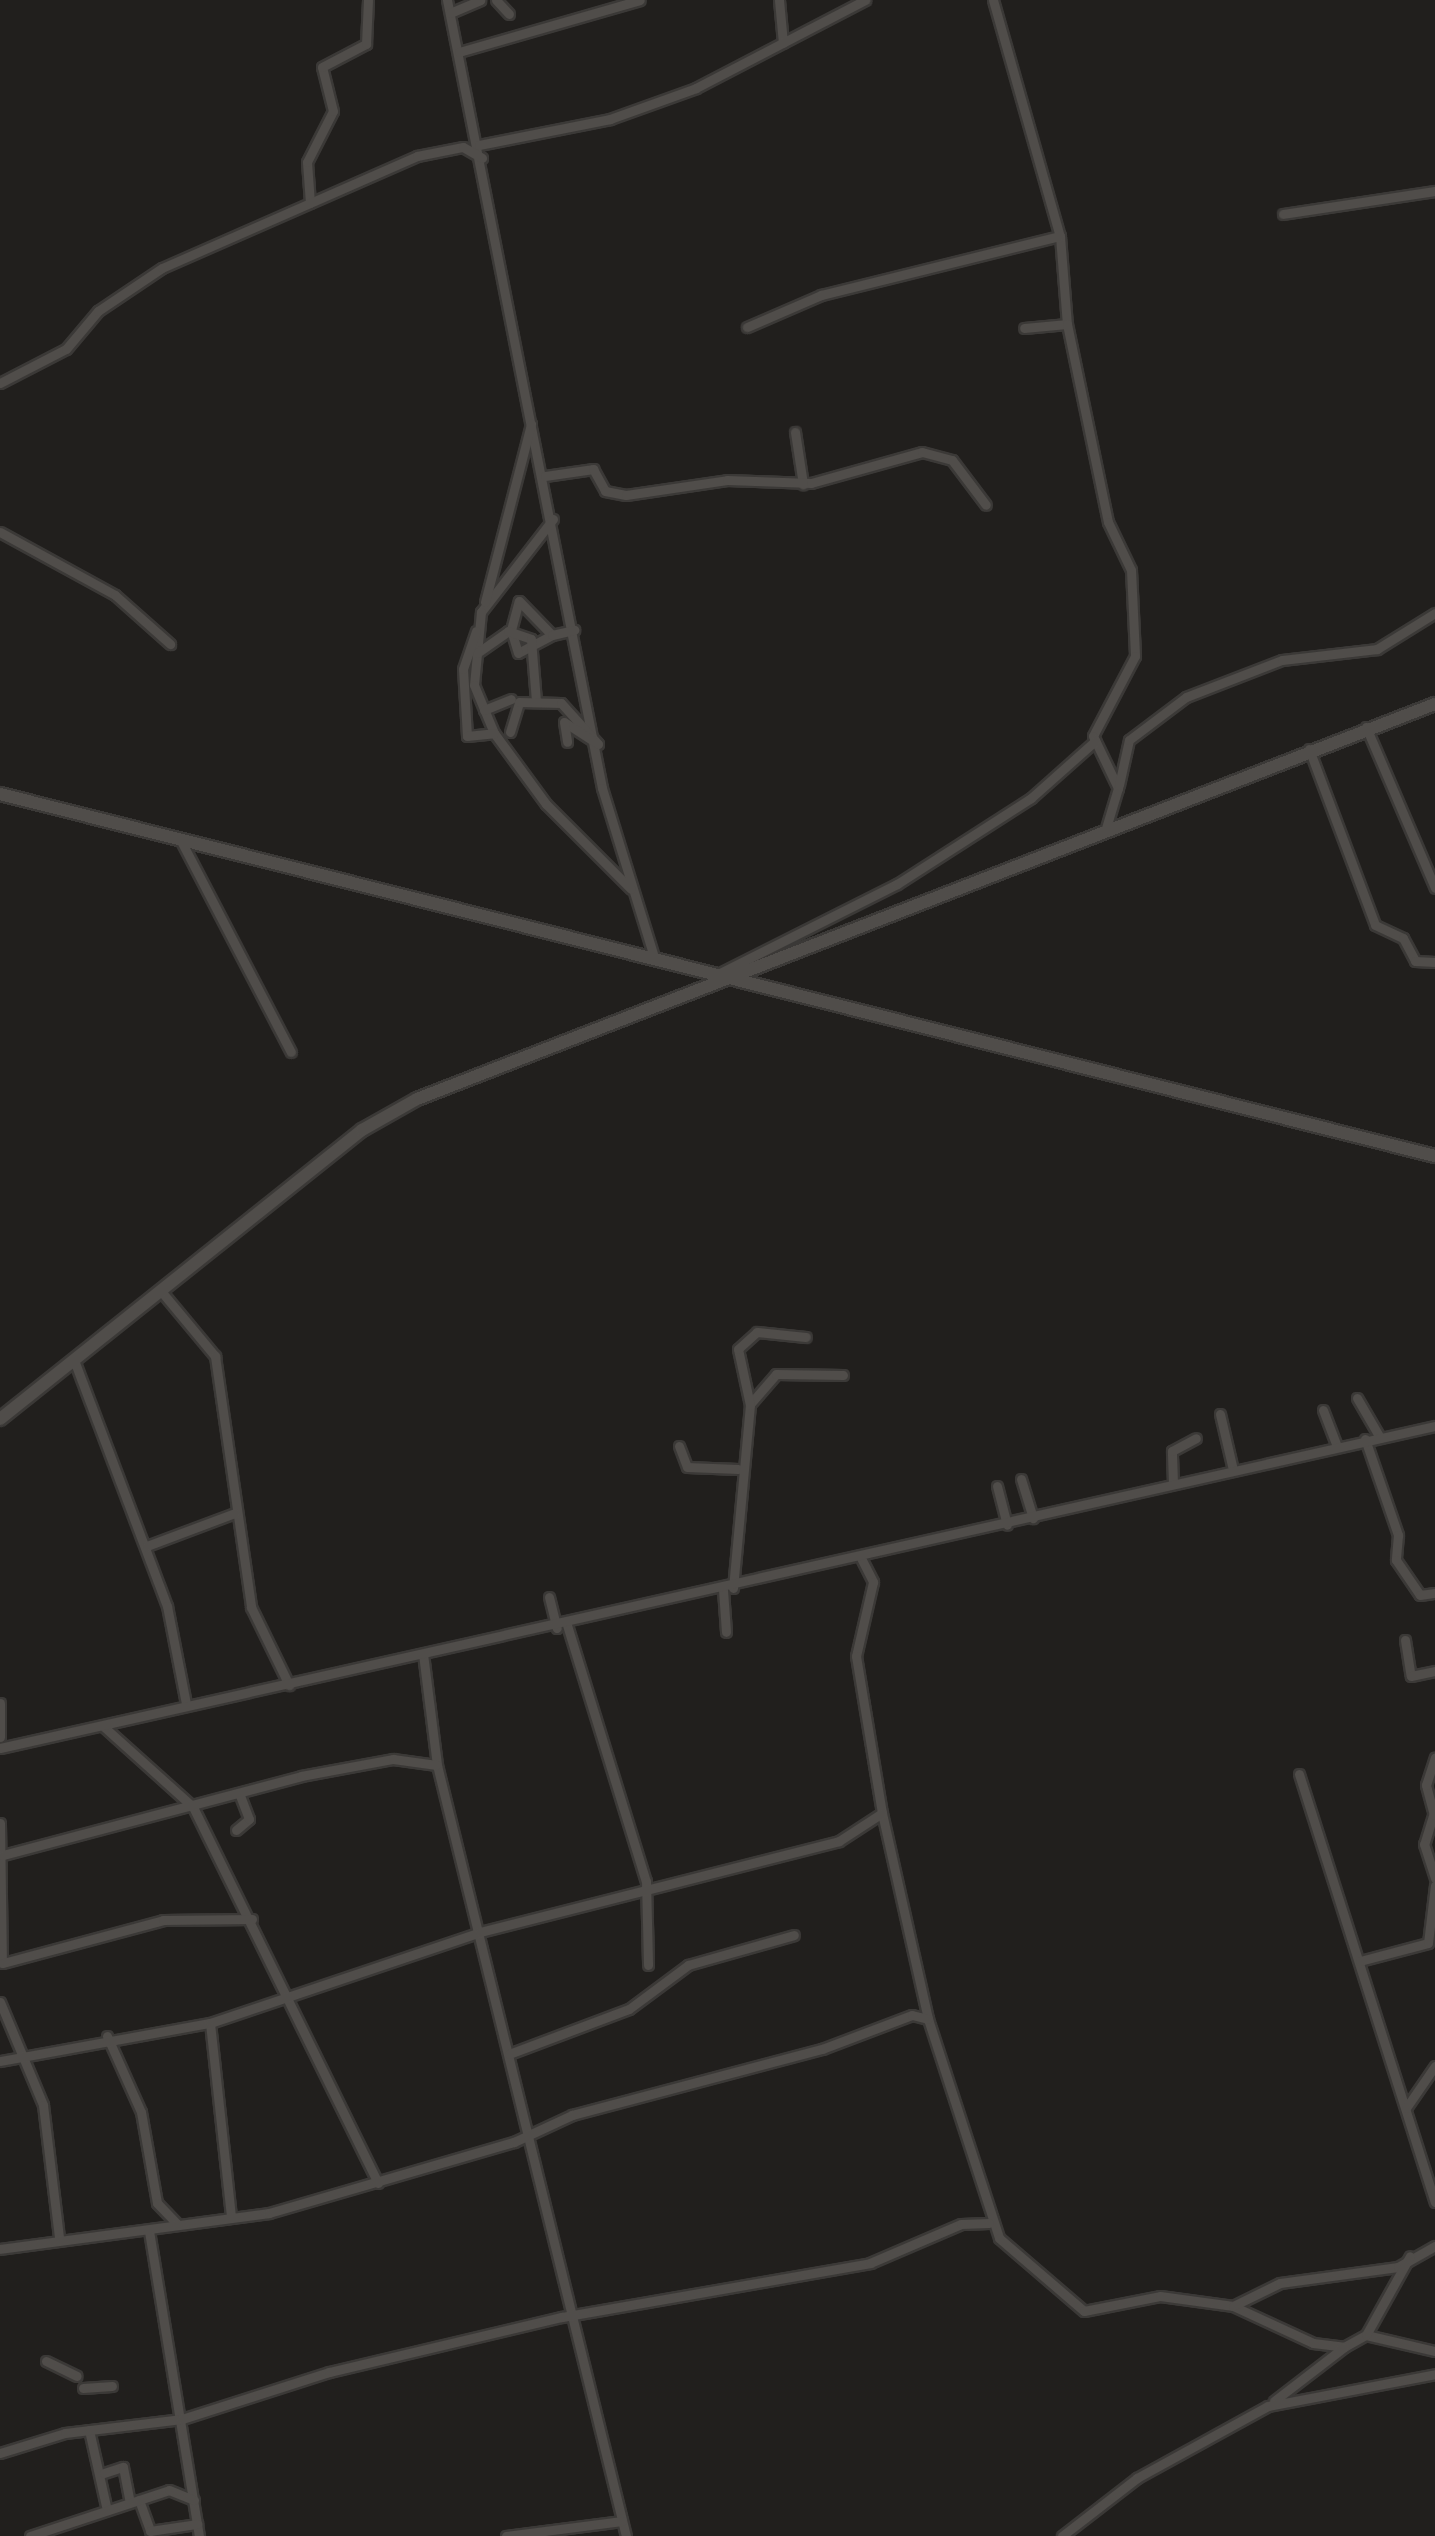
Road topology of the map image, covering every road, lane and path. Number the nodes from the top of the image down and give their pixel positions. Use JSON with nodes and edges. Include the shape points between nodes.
{"nodes":[{"id":1,"x":368,"y":0,"type":"edge"},
{"id":2,"x":447,"y":0,"type":"edge"},
{"id":3,"x":480,"y":0,"type":"edge"},
{"id":4,"x":496,"y":0,"type":"edge"},
{"id":5,"x":640,"y":0,"type":"edge"},
{"id":6,"x":779,"y":0,"type":"edge"},
{"id":7,"x":865,"y":0,"type":"edge"},
{"id":8,"x":993,"y":0,"type":"edge"},
{"id":9,"x":450,"y":13,"type":"junction"},
{"id":10,"x":509,"y":14,"type":"dead end"},
{"id":11,"x":783,"y":42,"type":"junction"},
{"id":12,"x":458,"y":52,"type":"junction"},
{"id":13,"x":479,"y":145,"type":"junction"},
{"id":14,"x":482,"y":158,"type":"junction"},
{"id":15,"x":1435,"y":191,"type":"edge"},
{"id":16,"x":310,"y":203,"type":"junction"},
{"id":17,"x":1283,"y":214,"type":"dead end"},
{"id":18,"x":1060,"y":236,"type":"junction"},
{"id":19,"x":1068,"y":324,"type":"junction"},
{"id":20,"x":747,"y":327,"type":"dead end"},
{"id":21,"x":1024,"y":328,"type":"dead end"},
{"id":22,"x":0,"y":383,"type":"edge"},
{"id":23,"x":532,"y":408,"type":"junction"},
{"id":24,"x":794,"y":432,"type":"dead end"},
{"id":25,"x":545,"y":476,"type":"junction"},
{"id":26,"x":804,"y":484,"type":"junction"},
{"id":27,"x":986,"y":505,"type":"dead end"},
{"id":28,"x":553,"y":519,"type":"junction"},
{"id":29,"x":0,"y":532,"type":"edge"},
{"id":30,"x":482,"y":612,"type":"junction"},
{"id":31,"x":1435,"y":613,"type":"edge"},
{"id":32,"x":574,"y":630,"type":"junction"},
{"id":33,"x":512,"y":632,"type":"junction"},
{"id":34,"x":552,"y":635,"type":"junction"},
{"id":35,"x":531,"y":639,"type":"junction"},
{"id":36,"x":170,"y":644,"type":"dead end"},
{"id":37,"x":477,"y":653,"type":"junction"},
{"id":38,"x":474,"y":685,"type":"junction"},
{"id":39,"x":511,"y":699,"type":"dead end"},
{"id":40,"x":536,"y":701,"type":"junction"},
{"id":41,"x":1435,"y":704,"type":"edge"},
{"id":42,"x":484,"y":710,"type":"junction"},
{"id":43,"x":1366,"y":728,"type":"junction"},
{"id":44,"x":510,"y":732,"type":"dead end"},
{"id":45,"x":494,"y":734,"type":"junction"},
{"id":46,"x":467,"y":736,"type":"junction"},
{"id":47,"x":1094,"y":741,"type":"junction"},
{"id":48,"x":567,"y":742,"type":"dead end"},
{"id":49,"x":598,"y":744,"type":"junction"},
{"id":50,"x":1310,"y":750,"type":"junction"},
{"id":51,"x":1118,"y":788,"type":"junction"},
{"id":52,"x":0,"y":794,"type":"edge"},
{"id":53,"x":1106,"y":828,"type":"junction"},
{"id":54,"x":178,"y":837,"type":"junction"},
{"id":55,"x":1435,"y":888,"type":"edge"},
{"id":56,"x":633,"y":892,"type":"junction"},
{"id":57,"x":654,"y":957,"type":"junction"},
{"id":58,"x":1435,"y":962,"type":"edge"},
{"id":59,"x":718,"y":974,"type":"junction"},
{"id":60,"x":738,"y":979,"type":"junction"},
{"id":61,"x":291,"y":1052,"type":"dead end"},
{"id":62,"x":1435,"y":1156,"type":"edge"},
{"id":63,"x":160,"y":1291,"type":"junction"},
{"id":64,"x":806,"y":1337,"type":"dead end"},
{"id":65,"x":74,"y":1360,"type":"junction"},
{"id":66,"x":843,"y":1375,"type":"dead end"},
{"id":67,"x":1357,"y":1398,"type":"dead end"},
{"id":68,"x":750,"y":1405,"type":"junction"},
{"id":69,"x":1323,"y":1410,"type":"dead end"},
{"id":70,"x":1220,"y":1414,"type":"dead end"},
{"id":71,"x":0,"y":1419,"type":"edge"},
{"id":72,"x":1435,"y":1426,"type":"edge"},
{"id":73,"x":1380,"y":1436,"type":"junction"},
{"id":74,"x":1196,"y":1438,"type":"dead end"},
{"id":75,"x":1364,"y":1440,"type":"junction"},
{"id":76,"x":679,"y":1446,"type":"dead end"},
{"id":77,"x":1337,"y":1446,"type":"junction"},
{"id":78,"x":738,"y":1468,"type":"junction"},
{"id":79,"x":1233,"y":1470,"type":"junction"},
{"id":80,"x":1021,"y":1479,"type":"dead end"},
{"id":81,"x":1173,"y":1483,"type":"junction"},
{"id":82,"x":997,"y":1486,"type":"dead end"},
{"id":83,"x":235,"y":1513,"type":"junction"},
{"id":84,"x":1033,"y":1518,"type":"junction"},
{"id":85,"x":1007,"y":1524,"type":"junction"},
{"id":86,"x":147,"y":1546,"type":"junction"},
{"id":87,"x":861,"y":1558,"type":"junction"},
{"id":88,"x":728,"y":1589,"type":"junction"},
{"id":89,"x":1435,"y":1593,"type":"edge"},
{"id":90,"x":550,"y":1597,"type":"dead end"},
{"id":91,"x":562,"y":1626,"type":"junction"},
{"id":92,"x":726,"y":1632,"type":"dead end"},
{"id":93,"x":1405,"y":1640,"type":"dead end"},
{"id":94,"x":424,"y":1654,"type":"junction"},
{"id":95,"x":1435,"y":1671,"type":"edge"},
{"id":96,"x":289,"y":1686,"type":"junction"},
{"id":97,"x":0,"y":1703,"type":"edge"},
{"id":98,"x":186,"y":1704,"type":"junction"},
{"id":99,"x":103,"y":1726,"type":"junction"},
{"id":100,"x":0,"y":1738,"type":"edge"},
{"id":101,"x":0,"y":1748,"type":"edge"},
{"id":102,"x":1435,"y":1757,"type":"edge"},
{"id":103,"x":437,"y":1765,"type":"junction"},
{"id":104,"x":1298,"y":1774,"type":"dead end"},
{"id":105,"x":240,"y":1796,"type":"junction"},
{"id":106,"x":193,"y":1806,"type":"junction"},
{"id":107,"x":882,"y":1812,"type":"junction"},
{"id":108,"x":1434,"y":1813,"type":"edge"},
{"id":109,"x":0,"y":1823,"type":"edge"},
{"id":110,"x":236,"y":1830,"type":"dead end"},
{"id":111,"x":3,"y":1855,"type":"junction"},
{"id":112,"x":1435,"y":1882,"type":"edge"},
{"id":113,"x":646,"y":1894,"type":"junction"},
{"id":114,"x":252,"y":1919,"type":"junction"},
{"id":115,"x":480,"y":1932,"type":"junction"},
{"id":116,"x":794,"y":1934,"type":"dead end"},
{"id":117,"x":1360,"y":1961,"type":"junction"},
{"id":118,"x":1,"y":1963,"type":"edge"},
{"id":119,"x":648,"y":1965,"type":"dead end"},
{"id":120,"x":290,"y":2000,"type":"junction"},
{"id":121,"x":0,"y":2002,"type":"edge"},
{"id":122,"x":928,"y":2018,"type":"junction"},
{"id":123,"x":210,"y":2024,"type":"junction"},
{"id":124,"x":107,"y":2036,"type":"junction"},
{"id":125,"x":509,"y":2054,"type":"junction"},
{"id":126,"x":27,"y":2057,"type":"junction"},
{"id":127,"x":0,"y":2061,"type":"edge"},
{"id":128,"x":1435,"y":2066,"type":"edge"},
{"id":129,"x":1406,"y":2108,"type":"junction"},
{"id":130,"x":527,"y":2138,"type":"junction"},
{"id":131,"x":378,"y":2183,"type":"junction"},
{"id":132,"x":1435,"y":2202,"type":"edge"},
{"id":133,"x":231,"y":2216,"type":"junction"},
{"id":134,"x":989,"y":2223,"type":"junction"},
{"id":135,"x":178,"y":2225,"type":"junction"},
{"id":136,"x":149,"y":2232,"type":"junction"},
{"id":137,"x":59,"y":2238,"type":"junction"},
{"id":138,"x":1435,"y":2246,"type":"edge"},
{"id":139,"x":0,"y":2249,"type":"edge"},
{"id":140,"x":1410,"y":2256,"type":"junction"},
{"id":141,"x":1233,"y":2306,"type":"junction"},
{"id":142,"x":569,"y":2316,"type":"junction"},
{"id":143,"x":1366,"y":2335,"type":"junction"},
{"id":144,"x":1344,"y":2346,"type":"junction"},
{"id":145,"x":1435,"y":2351,"type":"edge"},
{"id":146,"x":46,"y":2361,"type":"dead end"},
{"id":147,"x":1435,"y":2374,"type":"edge"},
{"id":148,"x":77,"y":2376,"type":"dead end"},
{"id":149,"x":112,"y":2386,"type":"dead end"},
{"id":150,"x":84,"y":2388,"type":"dead end"},
{"id":151,"x":1268,"y":2406,"type":"junction"},
{"id":152,"x":182,"y":2419,"type":"junction"},
{"id":153,"x":89,"y":2430,"type":"junction"},
{"id":154,"x":0,"y":2453,"type":"edge"},
{"id":155,"x":104,"y":2473,"type":"junction"},
{"id":156,"x":135,"y":2500,"type":"junction"},
{"id":157,"x":194,"y":2500,"type":"junction"},
{"id":158,"x":106,"y":2506,"type":"junction"},
{"id":159,"x":622,"y":2522,"type":"junction"},
{"id":160,"x":197,"y":2524,"type":"junction"},
{"id":161,"x":55,"y":2531,"type":"edge"},
{"id":162,"x":30,"y":2536,"type":"edge"},
{"id":163,"x":199,"y":2536,"type":"edge"},
{"id":164,"x":506,"y":2536,"type":"edge"},
{"id":165,"x":626,"y":2536,"type":"edge"},
{"id":166,"x":1062,"y":2536,"type":"edge"}],
"edges":[{"from":1,"to":16,"type":"street","via":[[366,44],[322,67],[333,110],[308,162]]},
{"from":2,"to":9,"type":"street"},
{"from":3,"to":9,"type":"street"},
{"from":4,"to":10,"type":"street"},
{"from":5,"to":12,"type":"street"},
{"from":6,"to":11,"type":"street"},
{"from":7,"to":11,"type":"street"},
{"from":8,"to":18,"type":"street"},
{"from":9,"to":12,"type":"street"},
{"from":11,"to":13,"type":"street","via":[[622,116]]},
{"from":12,"to":13,"type":"street"},
{"from":13,"to":14,"type":"street"},
{"from":14,"to":16,"type":"street","via":[[446,147]]},
{"from":14,"to":23,"type":"street"},
{"from":15,"to":17,"type":"street"},
{"from":16,"to":22,"type":"street","via":[[141,280],[66,349]]},
{"from":18,"to":19,"type":"street"},
{"from":18,"to":20,"type":"street","via":[[821,295]]},
{"from":19,"to":21,"type":"street"},
{"from":19,"to":47,"type":"street","via":[[1108,522],[1131,570],[1135,656],[1096,721]]},
{"from":23,"to":25,"type":"street"},
{"from":23,"to":30,"type":"street","via":[[530,447]]},
{"from":24,"to":26,"type":"street"},
{"from":25,"to":26,"type":"street","via":[[593,468],[605,492],[626,495],[727,480]]},
{"from":25,"to":28,"type":"street"},
{"from":26,"to":27,"type":"street","via":[[934,453],[976,481]]},
{"from":28,"to":30,"type":"street"},
{"from":28,"to":32,"type":"street"},
{"from":29,"to":36,"type":"street","via":[[115,595]]},
{"from":30,"to":37,"type":"street"},
{"from":30,"to":46,"type":"street","via":[[463,670]]},
{"from":31,"to":51,"type":"street","via":[[1378,649],[1282,660],[1186,698],[1128,740]]},
{"from":32,"to":34,"type":"street"},
{"from":32,"to":49,"type":"street"},
{"from":33,"to":34,"type":"street","via":[[519,601]]},
{"from":33,"to":35,"type":"street"},
{"from":33,"to":35,"type":"street","via":[[518,653]]},
{"from":33,"to":37,"type":"street"},
{"from":34,"to":35,"type":"street"},
{"from":35,"to":40,"type":"street"},
{"from":37,"to":38,"type":"street"},
{"from":38,"to":42,"type":"street"},
{"from":38,"to":46,"type":"street"},
{"from":39,"to":42,"type":"street"},
{"from":40,"to":44,"type":"street","via":[[520,702]]},
{"from":40,"to":49,"type":"street","via":[[578,714]]},
{"from":41,"to":43,"type":"street"},
{"from":42,"to":45,"type":"street"},
{"from":43,"to":50,"type":"street"},
{"from":43,"to":55,"type":"street"},
{"from":45,"to":46,"type":"street"},
{"from":45,"to":56,"type":"street","via":[[546,804]]},
{"from":47,"to":51,"type":"street"},
{"from":47,"to":59,"type":"street","via":[[1032,798],[897,884]]},
{"from":48,"to":49,"type":"street","via":[[564,722]]},
{"from":49,"to":56,"type":"street"},
{"from":50,"to":53,"type":"street"},
{"from":50,"to":58,"type":"street","via":[[1373,922],[1405,940],[1415,961]]},
{"from":51,"to":53,"type":"street"},
{"from":52,"to":54,"type":"street"},
{"from":53,"to":60,"type":"street"},
{"from":54,"to":57,"type":"street"},
{"from":54,"to":61,"type":"street"},
{"from":56,"to":57,"type":"street"},
{"from":57,"to":59,"type":"street"},
{"from":59,"to":60,"type":"street"},
{"from":60,"to":62,"type":"street"},
{"from":60,"to":63,"type":"street","via":[[572,1035],[383,1117]]},
{"from":63,"to":65,"type":"street"},
{"from":63,"to":83,"type":"street","via":[[215,1356]]},
{"from":64,"to":68,"type":"street","via":[[742,1339]]},
{"from":65,"to":71,"type":"street"},
{"from":65,"to":86,"type":"street"},
{"from":66,"to":68,"type":"street","via":[[776,1374]]},
{"from":67,"to":73,"type":"street"},
{"from":68,"to":78,"type":"street"},
{"from":69,"to":77,"type":"street"},
{"from":70,"to":79,"type":"street"},
{"from":72,"to":73,"type":"street"},
{"from":73,"to":75,"type":"street"},
{"from":74,"to":81,"type":"street","via":[[1172,1451]]},
{"from":75,"to":77,"type":"street"},
{"from":75,"to":89,"type":"street","via":[[1398,1535],[1396,1560],[1420,1594]]},
{"from":76,"to":78,"type":"street","via":[[687,1466]]},
{"from":77,"to":79,"type":"street"},
{"from":78,"to":88,"type":"street"},
{"from":79,"to":81,"type":"street"},
{"from":80,"to":84,"type":"street"},
{"from":81,"to":84,"type":"street"},
{"from":82,"to":85,"type":"street"},
{"from":83,"to":86,"type":"street"},
{"from":83,"to":96,"type":"street","via":[[251,1607]]},
{"from":84,"to":85,"type":"street"},
{"from":85,"to":87,"type":"street"},
{"from":86,"to":98,"type":"street"},
{"from":87,"to":88,"type":"street"},
{"from":87,"to":107,"type":"street","via":[[873,1578],[856,1656]]},
{"from":88,"to":91,"type":"street"},
{"from":88,"to":92,"type":"street"},
{"from":90,"to":91,"type":"street"},
{"from":91,"to":94,"type":"street"},
{"from":91,"to":113,"type":"street"},
{"from":93,"to":95,"type":"street","via":[[1411,1676]]},
{"from":94,"to":96,"type":"street"},
{"from":94,"to":103,"type":"street"},
{"from":96,"to":98,"type":"street"},
{"from":97,"to":100,"type":"street"},
{"from":98,"to":99,"type":"street"},
{"from":99,"to":101,"type":"street"},
{"from":99,"to":106,"type":"street"},
{"from":102,"to":108,"type":"street","via":[[1426,1785]]},
{"from":103,"to":105,"type":"street","via":[[393,1759]]},
{"from":103,"to":115,"type":"street"},
{"from":104,"to":117,"type":"street"},
{"from":105,"to":106,"type":"street"},
{"from":105,"to":110,"type":"street","via":[[250,1818]]},
{"from":106,"to":111,"type":"street"},
{"from":106,"to":114,"type":"street"},
{"from":107,"to":113,"type":"street","via":[[839,1841]]},
{"from":107,"to":122,"type":"street"},
{"from":108,"to":112,"type":"street","via":[[1424,1844]]},
{"from":109,"to":111,"type":"street"},
{"from":111,"to":118,"type":"street"},
{"from":112,"to":117,"type":"street","via":[[1428,1943]]},
{"from":113,"to":115,"type":"street"},
{"from":113,"to":119,"type":"street"},
{"from":114,"to":118,"type":"street","via":[[163,1920]]},
{"from":114,"to":120,"type":"street"},
{"from":115,"to":120,"type":"street"},
{"from":115,"to":125,"type":"street"},
{"from":116,"to":125,"type":"street","via":[[688,1965],[628,2009]]},
{"from":117,"to":129,"type":"street"},
{"from":120,"to":123,"type":"street"},
{"from":120,"to":131,"type":"street"},
{"from":121,"to":126,"type":"street"},
{"from":122,"to":130,"type":"street","via":[[912,2015],[822,2050],[572,2114]]},
{"from":122,"to":134,"type":"street"},
{"from":123,"to":124,"type":"street"},
{"from":123,"to":133,"type":"street"},
{"from":124,"to":126,"type":"street"},
{"from":124,"to":135,"type":"street","via":[[141,2112],[158,2203]]},
{"from":125,"to":130,"type":"street"},
{"from":126,"to":127,"type":"street"},
{"from":126,"to":137,"type":"street","via":[[43,2105]]},
{"from":128,"to":129,"type":"street"},
{"from":129,"to":132,"type":"street"},
{"from":130,"to":131,"type":"street"},
{"from":130,"to":142,"type":"street"},
{"from":131,"to":133,"type":"street"},
{"from":133,"to":135,"type":"street"},
{"from":134,"to":141,"type":"street","via":[[1026,2268],[1084,2312],[1160,2296]]},
{"from":134,"to":142,"type":"street","via":[[961,2224],[870,2264]]},
{"from":135,"to":136,"type":"street"},
{"from":136,"to":137,"type":"street"},
{"from":136,"to":152,"type":"street"},
{"from":137,"to":139,"type":"street"},
{"from":138,"to":140,"type":"street"},
{"from":140,"to":141,"type":"street","via":[[1341,2280],[1280,2283]]},
{"from":140,"to":143,"type":"street"},
{"from":141,"to":144,"type":"street"},
{"from":142,"to":152,"type":"street","via":[[329,2372]]},
{"from":142,"to":159,"type":"street"},
{"from":143,"to":144,"type":"street"},
{"from":143,"to":145,"type":"street"},
{"from":144,"to":151,"type":"street"},
{"from":146,"to":148,"type":"street"},
{"from":147,"to":151,"type":"street"},
{"from":149,"to":150,"type":"street"},
{"from":151,"to":166,"type":"street","via":[[1137,2478]]},
{"from":152,"to":153,"type":"street"},
{"from":152,"to":157,"type":"street"},
{"from":153,"to":154,"type":"street"},
{"from":153,"to":155,"type":"street"},
{"from":155,"to":156,"type":"street","via":[[123,2467]]},
{"from":155,"to":158,"type":"street"},
{"from":156,"to":157,"type":"street","via":[[177,2490]]},
{"from":156,"to":158,"type":"street"},
{"from":156,"to":160,"type":"street","via":[[150,2531]]},
{"from":157,"to":160,"type":"street"},
{"from":158,"to":161,"type":"street"},
{"from":159,"to":164,"type":"street"},
{"from":159,"to":165,"type":"street"},
{"from":160,"to":163,"type":"street"},
{"from":161,"to":162,"type":"street"}]}
